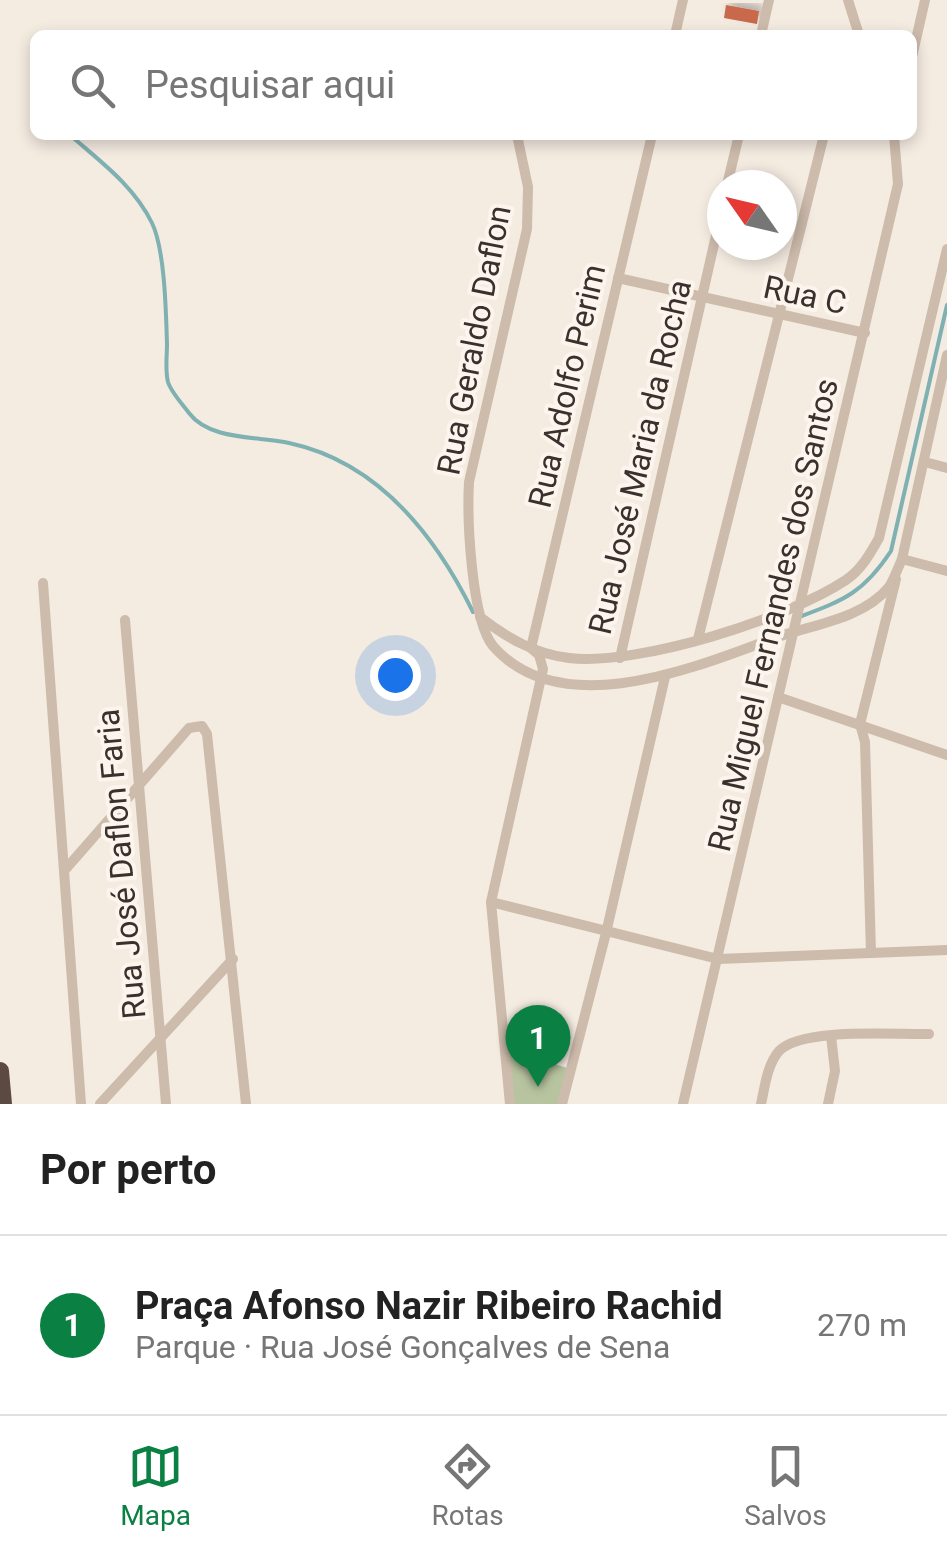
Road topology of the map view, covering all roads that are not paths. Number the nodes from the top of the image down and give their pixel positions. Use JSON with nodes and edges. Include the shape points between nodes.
{"nodes":[{"id":1,"x":683,"y":0,"type":"edge"},
{"id":2,"x":769,"y":0,"type":"edge"},
{"id":3,"x":848,"y":0,"type":"edge"},
{"id":4,"x":926,"y":0,"type":"edge"},
{"id":5,"x":852,"y":16,"type":"junction"},
{"id":6,"x":676,"y":30,"type":"edge"},
{"id":7,"x":762,"y":30,"type":"edge"},
{"id":8,"x":849,"y":30,"type":"edge"},
{"id":9,"x":857,"y":30,"type":"edge"},
{"id":10,"x":917,"y":36,"type":"edge"},
{"id":11,"x":517,"y":140,"type":"edge"},
{"id":12,"x":651,"y":140,"type":"edge"},
{"id":13,"x":737,"y":140,"type":"edge"},
{"id":14,"x":823,"y":140,"type":"edge"},
{"id":15,"x":894,"y":140,"type":"edge"},
{"id":16,"x":730,"y":170,"type":"edge"},
{"id":17,"x":947,"y":249,"type":"edge"},
{"id":18,"x":711,"y":260,"type":"edge"},
{"id":19,"x":618,"y":278,"type":"junction"},
{"id":20,"x":702,"y":298,"type":"junction"},
{"id":21,"x":780,"y":314,"type":"junction"},
{"id":22,"x":865,"y":333,"type":"junction"},
{"id":23,"x":947,"y":355,"type":"edge"},
{"id":24,"x":925,"y":462,"type":"junction"},
{"id":25,"x":947,"y":468,"type":"edge"},
{"id":26,"x":902,"y":559,"type":"junction"},
{"id":27,"x":947,"y":571,"type":"edge"},
{"id":28,"x":42,"y":584,"type":"dead end"},
{"id":29,"x":798,"y":605,"type":"junction"},
{"id":30,"x":480,"y":616,"type":"junction"},
{"id":31,"x":126,"y":620,"type":"dead end"},
{"id":32,"x":792,"y":632,"type":"junction"},
{"id":33,"x":698,"y":639,"type":"junction"},
{"id":34,"x":531,"y":648,"type":"junction"},
{"id":35,"x":620,"y":658,"type":"junction"},
{"id":36,"x":665,"y":677,"type":"junction"},
{"id":37,"x":541,"y":679,"type":"junction"},
{"id":38,"x":778,"y":698,"type":"junction"},
{"id":39,"x":860,"y":724,"type":"junction"},
{"id":40,"x":947,"y":754,"type":"edge"},
{"id":41,"x":141,"y":784,"type":"junction"},
{"id":42,"x":64,"y":871,"type":"junction"},
{"id":43,"x":491,"y":902,"type":"junction"},
{"id":44,"x":606,"y":933,"type":"junction"},
{"id":45,"x":947,"y":950,"type":"edge"},
{"id":46,"x":871,"y":953,"type":"junction"},
{"id":47,"x":232,"y":959,"type":"junction"},
{"id":48,"x":718,"y":959,"type":"junction"},
{"id":49,"x":929,"y":1034,"type":"dead end"},
{"id":50,"x":832,"y":1036,"type":"junction"},
{"id":51,"x":161,"y":1038,"type":"junction"},
{"id":52,"x":0,"y":1071,"type":"edge"},
{"id":53,"x":2,"y":1104,"type":"edge"},
{"id":54,"x":82,"y":1104,"type":"edge"},
{"id":55,"x":100,"y":1104,"type":"edge"},
{"id":56,"x":166,"y":1104,"type":"edge"},
{"id":57,"x":246,"y":1104,"type":"edge"},
{"id":58,"x":510,"y":1104,"type":"edge"},
{"id":59,"x":562,"y":1104,"type":"edge"},
{"id":60,"x":683,"y":1104,"type":"edge"},
{"id":61,"x":761,"y":1104,"type":"edge"},
{"id":62,"x":828,"y":1104,"type":"edge"}],
"edges":[{"from":1,"to":6,"type":"street"},
{"from":2,"to":7,"type":"street"},
{"from":3,"to":5,"type":"street"},
{"from":4,"to":10,"type":"street"},
{"from":5,"to":8,"type":"street"},
{"from":5,"to":9,"type":"street"},
{"from":11,"to":30,"type":"street","name":"Rua Geraldo Daflon","via":[[528,187],[527,229],[470,482]]},
{"from":12,"to":19,"type":"street","name":"Rua Adolfo Perim"},
{"from":13,"to":16,"type":"street"},
{"from":14,"to":21,"type":"street"},
{"from":15,"to":22,"type":"street","name":"Rua Miguel Fernandes dos Santos","via":[[898,184]]},
{"from":17,"to":29,"type":"street","via":[[879,538],[846,580]]},
{"from":18,"to":20,"type":"street","name":"Rua José Maria da Rocha"},
{"from":19,"to":20,"type":"street","name":"Rua C"},
{"from":19,"to":34,"type":"street","name":"Rua Adolfo Perim"},
{"from":20,"to":21,"type":"street","name":"Rua C"},
{"from":20,"to":35,"type":"street","name":"Rua José Maria da Rocha"},
{"from":21,"to":22,"type":"street","name":"Rua C"},
{"from":21,"to":33,"type":"street"},
{"from":22,"to":29,"type":"street","name":"Rua Miguel Fernandes dos Santos"},
{"from":23,"to":24,"type":"street"},
{"from":24,"to":25,"type":"street"},
{"from":24,"to":26,"type":"street"},
{"from":26,"to":27,"type":"street"},
{"from":26,"to":32,"type":"street","via":[[878,597]]},
{"from":26,"to":39,"type":"street"},
{"from":28,"to":42,"type":"street"},
{"from":29,"to":32,"type":"street","name":"Rua Miguel Fernandes dos Santos"},
{"from":29,"to":33,"type":"street"},
{"from":30,"to":34,"type":"street"},
{"from":30,"to":37,"type":"street","via":[[496,649]]},
{"from":31,"to":41,"type":"street","name":"Rua José Daflon Faria"},
{"from":32,"to":36,"type":"street"},
{"from":32,"to":38,"type":"street","name":"Rua Miguel Fernandes dos Santos"},
{"from":33,"to":35,"type":"street"},
{"from":34,"to":35,"type":"street","via":[[567,658]]},
{"from":34,"to":37,"type":"street","via":[[542,661]]},
{"from":36,"to":37,"type":"street","via":[[578,684]]},
{"from":36,"to":44,"type":"street"},
{"from":37,"to":43,"type":"street"},
{"from":38,"to":39,"type":"street"},
{"from":38,"to":48,"type":"street","name":"Rua Miguel Fernandes dos Santos"},
{"from":39,"to":40,"type":"street"},
{"from":39,"to":46,"type":"street"},
{"from":41,"to":42,"type":"street"},
{"from":41,"to":47,"type":"street","via":[[189,728],[198,724],[207,734]]},
{"from":41,"to":51,"type":"street","name":"Rua José Daflon Faria"},
{"from":42,"to":54,"type":"street"},
{"from":43,"to":44,"type":"street"},
{"from":43,"to":58,"type":"street"},
{"from":44,"to":48,"type":"street"},
{"from":44,"to":59,"type":"street"},
{"from":45,"to":46,"type":"street"},
{"from":46,"to":48,"type":"street"},
{"from":47,"to":51,"type":"street"},
{"from":47,"to":57,"type":"street"},
{"from":48,"to":60,"type":"street","name":"Rua Miguel Fernandes dos Santos"},
{"from":49,"to":50,"type":"street"},
{"from":50,"to":61,"type":"street","via":[[784,1047],[772,1061]]},
{"from":50,"to":62,"type":"street"},
{"from":51,"to":55,"type":"street"},
{"from":51,"to":56,"type":"street","name":"Rua José Daflon Faria"},
{"from":52,"to":53,"type":"highway"}]}
